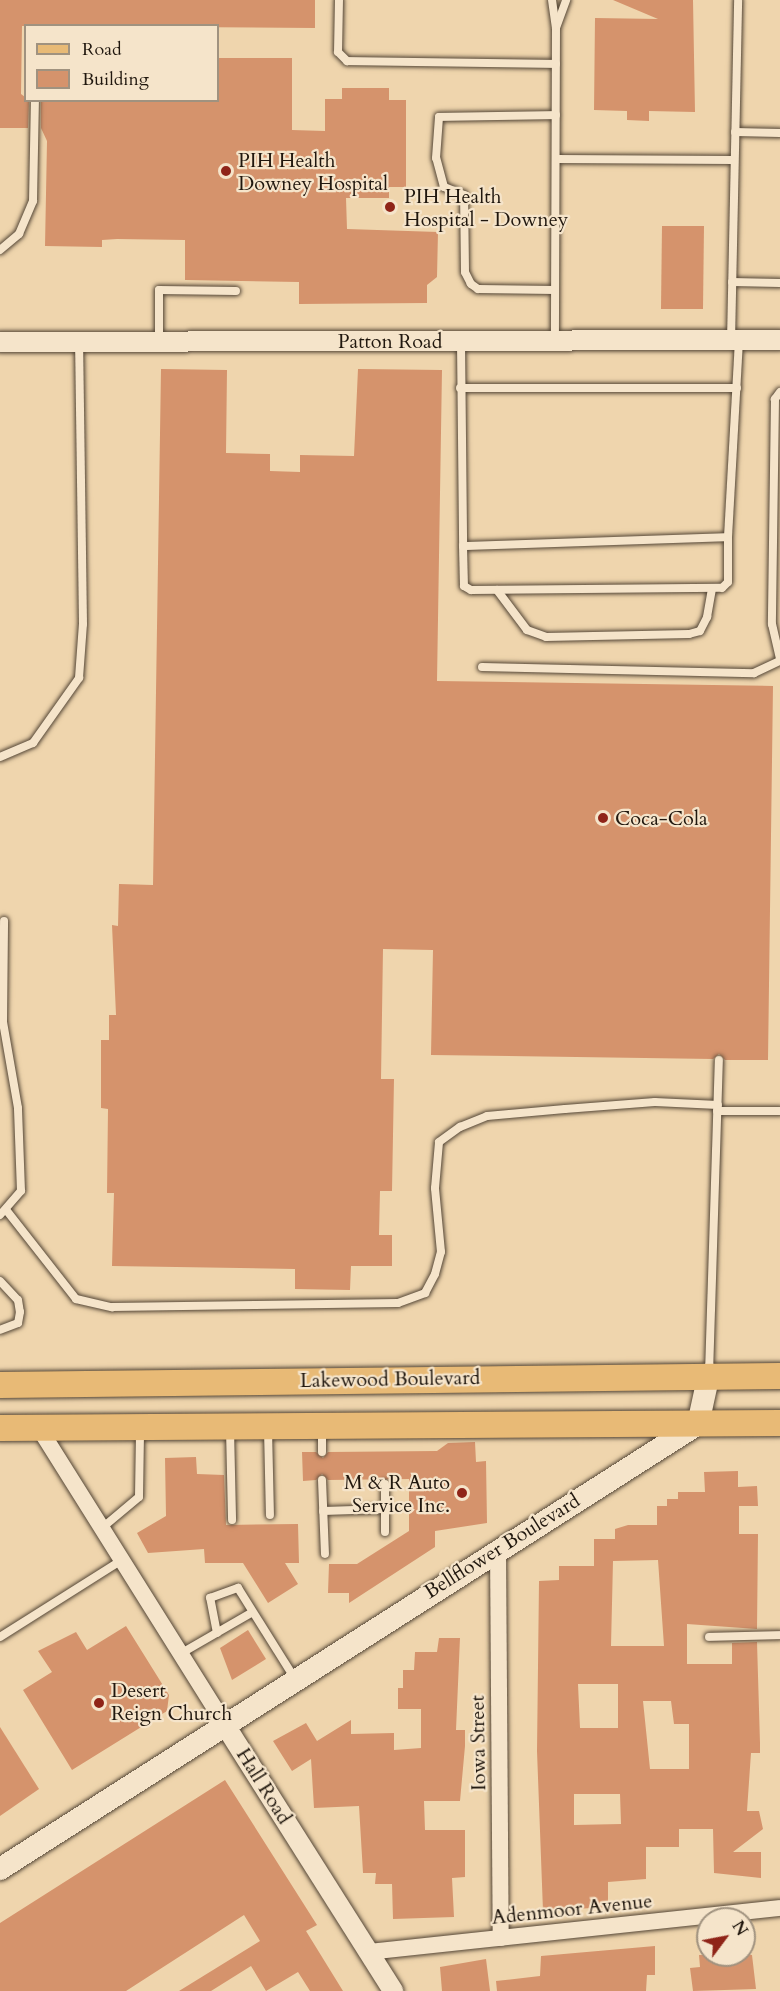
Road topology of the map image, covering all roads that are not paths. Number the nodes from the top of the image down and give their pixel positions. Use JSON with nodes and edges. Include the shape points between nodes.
{"nodes":[{"id":1,"x":339,"y":0,"type":"edge"},
{"id":2,"x":552,"y":0,"type":"edge"},
{"id":3,"x":566,"y":0,"type":"edge"},
{"id":4,"x":738,"y":0,"type":"edge"},
{"id":5,"x":556,"y":28,"type":"junction"},
{"id":6,"x":556,"y":64,"type":"junction"},
{"id":7,"x":35,"y":102,"type":"edge"},
{"id":8,"x":556,"y":115,"type":"junction"},
{"id":9,"x":735,"y":132,"type":"junction"},
{"id":10,"x":780,"y":133,"type":"edge"},
{"id":11,"x":556,"y":159,"type":"junction"},
{"id":12,"x":734,"y":160,"type":"junction"},
{"id":13,"x":0,"y":250,"type":"edge"},
{"id":14,"x":732,"y":282,"type":"junction"},
{"id":15,"x":780,"y":282,"type":"edge"},
{"id":16,"x":555,"y":290,"type":"junction"},
{"id":17,"x":236,"y":291,"type":"dead end"},
{"id":18,"x":780,"y":340,"type":"edge"},
{"id":19,"x":555,"y":341,"type":"junction"},
{"id":20,"x":735,"y":341,"type":"junction"},
{"id":21,"x":0,"y":342,"type":"edge"},
{"id":22,"x":159,"y":342,"type":"junction"},
{"id":23,"x":461,"y":342,"type":"junction"},
{"id":24,"x":79,"y":343,"type":"junction"},
{"id":25,"x":460,"y":388,"type":"junction"},
{"id":26,"x":737,"y":388,"type":"junction"},
{"id":27,"x":780,"y":392,"type":"edge"},
{"id":28,"x":728,"y":537,"type":"junction"},
{"id":29,"x":463,"y":546,"type":"junction"},
{"id":30,"x":711,"y":588,"type":"junction"},
{"id":31,"x":497,"y":590,"type":"junction"},
{"id":32,"x":780,"y":660,"type":"edge"},
{"id":33,"x":482,"y":667,"type":"dead end"},
{"id":34,"x":0,"y":757,"type":"edge"},
{"id":35,"x":4,"y":921,"type":"dead end"},
{"id":36,"x":718,"y":1060,"type":"dead end"},
{"id":37,"x":718,"y":1108,"type":"junction"},
{"id":38,"x":780,"y":1112,"type":"edge"},
{"id":39,"x":4,"y":1213,"type":"edge"},
{"id":40,"x":0,"y":1281,"type":"edge"},
{"id":41,"x":0,"y":1330,"type":"edge"},
{"id":42,"x":709,"y":1374,"type":"junction"},
{"id":43,"x":780,"y":1376,"type":"edge"},
{"id":44,"x":0,"y":1385,"type":"edge"},
{"id":45,"x":780,"y":1423,"type":"edge"},
{"id":46,"x":698,"y":1424,"type":"junction"},
{"id":47,"x":268,"y":1425,"type":"junction"},
{"id":48,"x":322,"y":1425,"type":"junction"},
{"id":49,"x":230,"y":1426,"type":"junction"},
{"id":50,"x":140,"y":1427,"type":"junction"},
{"id":51,"x":0,"y":1428,"type":"edge"},
{"id":52,"x":39,"y":1428,"type":"junction"},
{"id":53,"x":322,"y":1452,"type":"dead end"},
{"id":54,"x":322,"y":1480,"type":"dead end"},
{"id":55,"x":385,"y":1484,"type":"dead end"},
{"id":56,"x":385,"y":1509,"type":"junction"},
{"id":57,"x":323,"y":1510,"type":"junction"},
{"id":58,"x":270,"y":1515,"type":"dead end"},
{"id":59,"x":232,"y":1520,"type":"dead end"},
{"id":60,"x":102,"y":1528,"type":"junction"},
{"id":61,"x":385,"y":1532,"type":"dead end"},
{"id":62,"x":498,"y":1548,"type":"junction"},
{"id":63,"x":325,"y":1554,"type":"dead end"},
{"id":64,"x":122,"y":1560,"type":"junction"},
{"id":65,"x":251,"y":1613,"type":"junction"},
{"id":66,"x":217,"y":1633,"type":"junction"},
{"id":67,"x":780,"y":1635,"type":"edge"},
{"id":68,"x":0,"y":1637,"type":"edge"},
{"id":69,"x":708,"y":1637,"type":"dead end"},
{"id":70,"x":180,"y":1654,"type":"junction"},
{"id":71,"x":296,"y":1679,"type":"junction"},
{"id":72,"x":225,"y":1725,"type":"junction"},
{"id":73,"x":0,"y":1869,"type":"edge"},
{"id":74,"x":780,"y":1908,"type":"edge"},
{"id":75,"x":501,"y":1938,"type":"junction"},
{"id":76,"x":368,"y":1952,"type":"junction"},
{"id":77,"x":393,"y":1991,"type":"edge"}],
"edges":[{"from":1,"to":6,"type":"lane","via":[[338,52],[347,61]]},
{"from":2,"to":5,"type":"lane"},
{"from":3,"to":5,"type":"lane"},
{"from":4,"to":9,"type":"lane"},
{"from":5,"to":6,"type":"lane"},
{"from":6,"to":8,"type":"lane"},
{"from":7,"to":13,"type":"lane","via":[[33,201],[19,234]]},
{"from":8,"to":11,"type":"lane"},
{"from":8,"to":16,"type":"lane","via":[[439,117],[436,158],[444,187],[464,195],[465,272],[471,284],[478,289]]},
{"from":9,"to":10,"type":"lane"},
{"from":9,"to":12,"type":"lane"},
{"from":11,"to":12,"type":"lane"},
{"from":11,"to":16,"type":"lane"},
{"from":12,"to":14,"type":"lane"},
{"from":14,"to":15,"type":"lane"},
{"from":14,"to":20,"type":"lane"},
{"from":16,"to":19,"type":"lane"},
{"from":17,"to":22,"type":"lane","via":[[159,290]]},
{"from":18,"to":20,"type":"street","name":"Patton Road"},
{"from":19,"to":20,"type":"street","name":"Patton Road"},
{"from":19,"to":23,"type":"street","name":"Patton Road"},
{"from":20,"to":26,"type":"lane"},
{"from":21,"to":24,"type":"street","name":"Patton Road"},
{"from":22,"to":23,"type":"street","name":"Patton Road"},
{"from":22,"to":24,"type":"street","name":"Patton Road"},
{"from":23,"to":25,"type":"lane"},
{"from":24,"to":34,"type":"lane","via":[[83,624],[79,678],[33,743]]},
{"from":25,"to":26,"type":"lane"},
{"from":25,"to":29,"type":"lane"},
{"from":26,"to":28,"type":"lane"},
{"from":27,"to":32,"type":"lane","via":[[775,399],[772,624]]},
{"from":28,"to":29,"type":"lane"},
{"from":28,"to":30,"type":"lane","via":[[728,582]]},
{"from":29,"to":31,"type":"lane","via":[[464,586]]},
{"from":30,"to":31,"type":"lane"},
{"from":30,"to":31,"type":"lane","via":[[707,617],[700,631],[546,637],[527,630]]},
{"from":32,"to":33,"type":"lane","via":[[754,673]]},
{"from":35,"to":39,"type":"lane","via":[[3,1022],[18,1108],[21,1191]]},
{"from":36,"to":37,"type":"lane"},
{"from":37,"to":38,"type":"lane"},
{"from":37,"to":39,"type":"lane","via":[[655,1102],[488,1116],[460,1127],[440,1142],[435,1188],[441,1252],[435,1274],[425,1293],[398,1303],[112,1308],[76,1299]]},
{"from":37,"to":42,"type":"lane"},
{"from":40,"to":41,"type":"lane","via":[[18,1300],[20,1312],[18,1323]]},
{"from":42,"to":43,"type":"main road","name":"Lakewood Boulevard"},
{"from":42,"to":44,"type":"main road","name":"Lakewood Boulevard"},
{"from":42,"to":46,"type":"main road"},
{"from":45,"to":46,"type":"main road"},
{"from":46,"to":48,"type":"main road"},
{"from":46,"to":62,"type":"main road","name":"Bellflower Boulevard"},
{"from":47,"to":48,"type":"main road"},
{"from":47,"to":49,"type":"main road"},
{"from":47,"to":58,"type":"lane"},
{"from":48,"to":53,"type":"lane"},
{"from":49,"to":50,"type":"main road"},
{"from":49,"to":59,"type":"lane"},
{"from":50,"to":52,"type":"main road"},
{"from":50,"to":60,"type":"lane","via":[[139,1497]]},
{"from":51,"to":52,"type":"main road"},
{"from":52,"to":60,"type":"street","name":"Hall Road"},
{"from":54,"to":57,"type":"lane"},
{"from":55,"to":56,"type":"lane"},
{"from":56,"to":57,"type":"lane"},
{"from":56,"to":61,"type":"lane"},
{"from":57,"to":63,"type":"lane"},
{"from":60,"to":64,"type":"street","name":"Hall Road"},
{"from":62,"to":71,"type":"main road","name":"Bellflower Boulevard"},
{"from":62,"to":75,"type":"street","name":"Iowa Street"},
{"from":64,"to":68,"type":"lane"},
{"from":64,"to":70,"type":"street","name":"Hall Road"},
{"from":65,"to":66,"type":"lane"},
{"from":65,"to":66,"type":"lane","via":[[238,1588],[213,1593],[210,1607]]},
{"from":65,"to":71,"type":"lane"},
{"from":66,"to":70,"type":"lane"},
{"from":67,"to":69,"type":"lane"},
{"from":70,"to":72,"type":"street","name":"Hall Road"},
{"from":71,"to":72,"type":"main road","name":"Bellflower Boulevard"},
{"from":72,"to":73,"type":"main road","name":"Bellflower Boulevard"},
{"from":72,"to":76,"type":"street","name":"Hall Road"},
{"from":74,"to":75,"type":"street","name":"Adenmoor Avenue"},
{"from":75,"to":76,"type":"street","name":"Adenmoor Avenue"},
{"from":76,"to":77,"type":"street","name":"Hall Road"}]}
